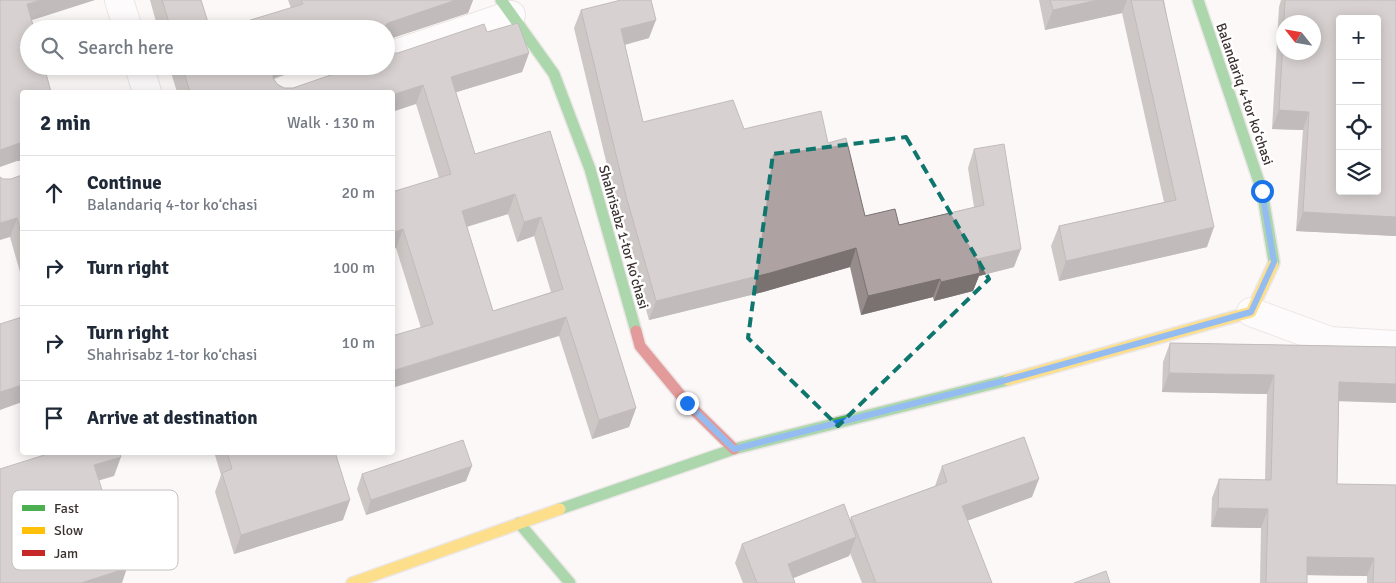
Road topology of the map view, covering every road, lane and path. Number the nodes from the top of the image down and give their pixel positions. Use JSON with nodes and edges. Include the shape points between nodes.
{"nodes":[{"id":1,"x":119,"y":0,"type":"edge"},
{"id":2,"x":1198,"y":0,"type":"edge"},
{"id":3,"x":506,"y":8,"type":"edge"},
{"id":4,"x":125,"y":20,"type":"edge"},
{"id":5,"x":395,"y":53,"type":"edge"},
{"id":6,"x":142,"y":75,"type":"edge"},
{"id":7,"x":146,"y":90,"type":"edge"},
{"id":8,"x":1251,"y":312,"type":"junction"},
{"id":9,"x":1396,"y":345,"type":"edge"},
{"id":10,"x":734,"y":449,"type":"junction"},
{"id":11,"x":519,"y":523,"type":"junction"},
{"id":12,"x":352,"y":583,"type":"edge"},
{"id":13,"x":570,"y":583,"type":"edge"}],
"edges":[{"from":1,"to":4,"type":"street"},
{"from":2,"to":8,"type":"street","name":"Balandariq 4-tor koʻchasi","via":[[1262,191],[1274,262]]},
{"from":3,"to":5,"type":"street"},
{"from":3,"to":10,"type":"street","name":"Shahrisabz 1-tor koʻchasi","via":[[554,74],[590,169],[640,346],[687,403]]},
{"from":6,"to":7,"type":"street"},
{"from":8,"to":9,"type":"street","via":[[1330,341]]},
{"from":8,"to":10,"type":"street","via":[[999,382]]},
{"from":10,"to":11,"type":"street"},
{"from":11,"to":12,"type":"street"},
{"from":11,"to":13,"type":"street"}]}
